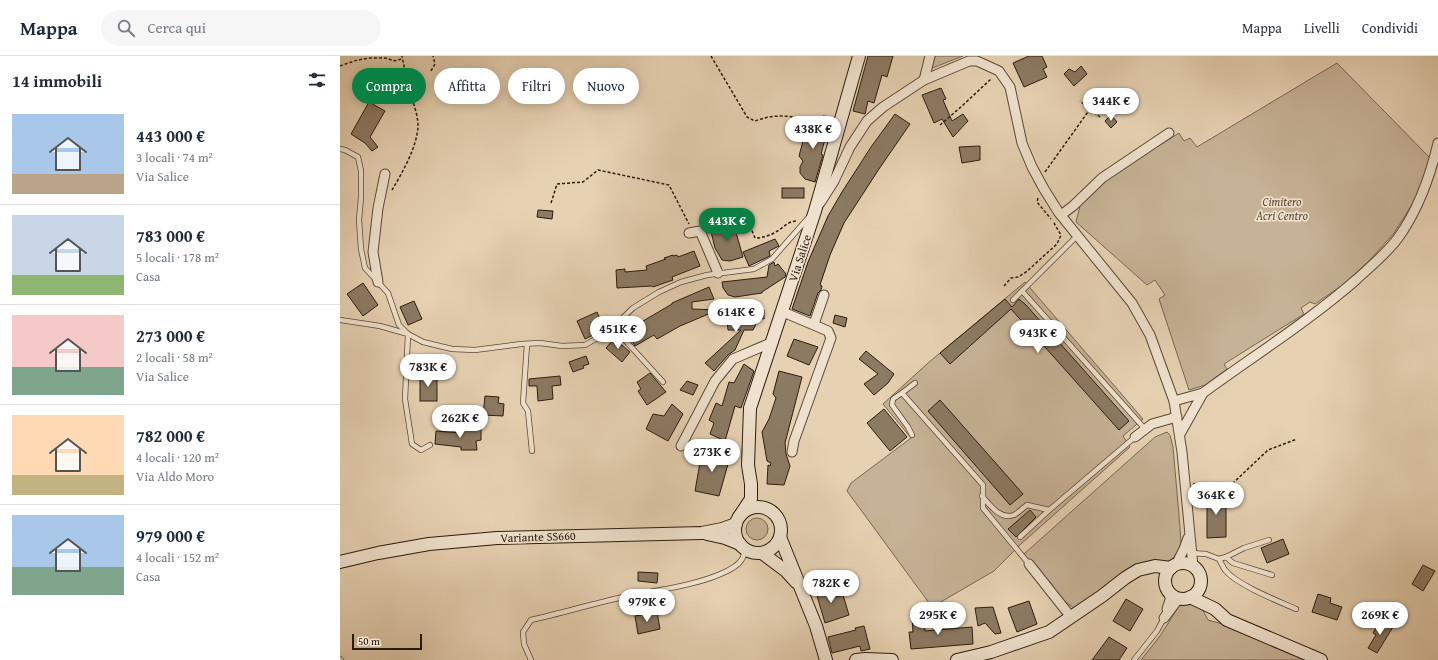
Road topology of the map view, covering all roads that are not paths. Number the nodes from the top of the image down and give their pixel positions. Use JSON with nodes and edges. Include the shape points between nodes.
{"nodes":[{"id":1,"x":859,"y":56,"type":"edge"},
{"id":2,"x":930,"y":56,"type":"edge"},
{"id":3,"x":979,"y":59,"type":"edge"},
{"id":4,"x":924,"y":80,"type":"junction"},
{"id":5,"x":1169,"y":133,"type":"dead end"},
{"id":6,"x":1438,"y":143,"type":"edge"},
{"id":7,"x":340,"y":149,"type":"edge"},
{"id":8,"x":1438,"y":170,"type":"edge"},
{"id":9,"x":385,"y":174,"type":"dead end"},
{"id":10,"x":1422,"y":195,"type":"junction"},
{"id":11,"x":814,"y":211,"type":"junction"},
{"id":12,"x":1060,"y":215,"type":"junction"},
{"id":13,"x":691,"y":233,"type":"road end"},
{"id":14,"x":1077,"y":236,"type":"junction"},
{"id":15,"x":718,"y":273,"type":"junction"},
{"id":16,"x":378,"y":282,"type":"junction"},
{"id":17,"x":1022,"y":291,"type":"junction"},
{"id":18,"x":824,"y":294,"type":"dead end"},
{"id":19,"x":1013,"y":300,"type":"dead end"},
{"id":20,"x":782,"y":312,"type":"junction"},
{"id":21,"x":340,"y":320,"type":"edge"},
{"id":22,"x":814,"y":324,"type":"junction"},
{"id":23,"x":613,"y":327,"type":"junction"},
{"id":24,"x":408,"y":334,"type":"junction"},
{"id":25,"x":773,"y":342,"type":"junction"},
{"id":26,"x":527,"y":344,"type":"junction"},
{"id":27,"x":663,"y":382,"type":"dead end"},
{"id":28,"x":915,"y":383,"type":"dead end"},
{"id":29,"x":902,"y":393,"type":"junction"},
{"id":30,"x":1204,"y":393,"type":"junction"},
{"id":31,"x":1174,"y":401,"type":"junction"},
{"id":32,"x":1177,"y":417,"type":"junction"},
{"id":33,"x":1144,"y":429,"type":"junction"},
{"id":34,"x":1180,"y":434,"type":"junction"},
{"id":35,"x":912,"y":435,"type":"dead end"},
{"id":36,"x":1135,"y":437,"type":"joint"},
{"id":37,"x":430,"y":445,"type":"dead end"},
{"id":38,"x":681,"y":446,"type":"dead end"},
{"id":39,"x":532,"y":451,"type":"dead end"},
{"id":40,"x":792,"y":452,"type":"dead end"},
{"id":41,"x":751,"y":484,"type":"junction"},
{"id":42,"x":982,"y":496,"type":"junction"},
{"id":43,"x":763,"y":508,"type":"junction"},
{"id":44,"x":1049,"y":510,"type":"junction"},
{"id":45,"x":738,"y":520,"type":"junction"},
{"id":46,"x":702,"y":533,"type":"junction"},
{"id":47,"x":1189,"y":535,"type":"junction"},
{"id":48,"x":780,"y":537,"type":"junction"},
{"id":49,"x":1020,"y":537,"type":"dead end"},
{"id":50,"x":1269,"y":540,"type":"dead end"},
{"id":51,"x":742,"y":547,"type":"junction"},
{"id":52,"x":762,"y":553,"type":"junction"},
{"id":53,"x":1191,"y":553,"type":"junction"},
{"id":54,"x":1226,"y":557,"type":"junction"},
{"id":55,"x":1219,"y":559,"type":"junction"},
{"id":56,"x":340,"y":562,"type":"edge"},
{"id":57,"x":1029,"y":564,"type":"joint"},
{"id":58,"x":1193,"y":566,"type":"junction"},
{"id":59,"x":1171,"y":570,"type":"junction"},
{"id":60,"x":1272,"y":574,"type":"dead end"},
{"id":61,"x":1201,"y":581,"type":"junction"},
{"id":62,"x":801,"y":587,"type":"junction"},
{"id":63,"x":1181,"y":596,"type":"junction"},
{"id":64,"x":1215,"y":609,"type":"junction"},
{"id":65,"x":1296,"y":609,"type":"dead end"},
{"id":66,"x":1071,"y":617,"type":"junction"},
{"id":67,"x":1164,"y":618,"type":"joint"},
{"id":68,"x":531,"y":660,"type":"edge"},
{"id":69,"x":826,"y":660,"type":"edge"},
{"id":70,"x":856,"y":660,"type":"edge"},
{"id":71,"x":875,"y":660,"type":"edge"},
{"id":72,"x":892,"y":660,"type":"edge"},
{"id":73,"x":957,"y":660,"type":"edge"},
{"id":74,"x":1134,"y":660,"type":"edge"},
{"id":75,"x":1321,"y":660,"type":"edge"}],
"edges":[{"from":1,"to":11,"type":"main road","name":"Via Salice"},
{"from":2,"to":4,"type":"street"},
{"from":3,"to":4,"type":"street"},
{"from":3,"to":12,"type":"street","via":[[999,71],[1010,87],[1022,143],[1039,181]]},
{"from":4,"to":11,"type":"street","via":[[883,107],[867,121],[850,147],[834,181]]},
{"from":5,"to":12,"type":"street","via":[[1102,178]]},
{"from":6,"to":10,"type":"street"},
{"from":7,"to":16,"type":"lane","via":[[358,157],[361,171],[361,249],[365,268]]},
{"from":8,"to":10,"type":"street"},
{"from":9,"to":16,"type":"street","via":[[373,252]]},
{"from":10,"to":30,"type":"street","via":[[1398,239],[1378,260],[1321,309]]},
{"from":11,"to":15,"type":"lane","via":[[772,259],[754,269]]},
{"from":11,"to":20,"type":"main road","name":"Via Salice"},
{"from":12,"to":14,"type":"street"},
{"from":13,"to":15,"type":"street","via":[[700,232]]},
{"from":14,"to":17,"type":"lane"},
{"from":14,"to":31,"type":"street","via":[[1132,304],[1150,335]]},
{"from":15,"to":23,"type":"lane","via":[[681,282],[659,292],[633,308]]},
{"from":16,"to":24,"type":"lane","via":[[388,293],[399,325]]},
{"from":17,"to":19,"type":"lane"},
{"from":17,"to":33,"type":"lane"},
{"from":18,"to":22,"type":"street"},
{"from":20,"to":22,"type":"street"},
{"from":20,"to":25,"type":"main road","name":"Via Salice"},
{"from":21,"to":24,"type":"lane","via":[[380,326]]},
{"from":22,"to":40,"type":"street","via":[[828,331],[831,338]]},
{"from":23,"to":26,"type":"lane","via":[[585,345]]},
{"from":23,"to":27,"type":"lane"},
{"from":24,"to":26,"type":"lane","via":[[422,342],[452,349],[475,350]]},
{"from":24,"to":37,"type":"lane","via":[[405,399],[412,444],[421,450]]},
{"from":25,"to":38,"type":"street","via":[[733,360],[715,381]]},
{"from":25,"to":41,"type":"main road","name":"Via Salice","via":[[750,408],[748,465]]},
{"from":26,"to":39,"type":"lane","via":[[523,403],[528,411]]},
{"from":28,"to":29,"type":"lane"},
{"from":29,"to":35,"type":"lane","via":[[894,399],[892,405]]},
{"from":29,"to":42,"type":"lane","via":[[983,485]]},
{"from":30,"to":31,"type":"street"},
{"from":30,"to":34,"type":"street"},
{"from":31,"to":32,"type":"street"},
{"from":32,"to":33,"type":"street"},
{"from":32,"to":34,"type":"street"},
{"from":33,"to":36,"type":"street"},
{"from":34,"to":47,"type":"street"},
{"from":36,"to":44,"type":"lane"},
{"from":41,"to":43,"type":"main road"},
{"from":41,"to":45,"type":"main road","via":[[751,499]]},
{"from":42,"to":44,"type":"lane","via":[[995,511],[1008,516],[1027,505]]},
{"from":42,"to":57,"type":"lane","via":[[983,508]]},
{"from":43,"to":45,"type":"main road","via":[[750,509]]},
{"from":43,"to":48,"type":"main road","via":[[778,519]]},
{"from":44,"to":49,"type":"lane"},
{"from":45,"to":46,"type":"main road","name":"Variante SS660","via":[[722,529]]},
{"from":45,"to":51,"type":"main road","via":[[736,538]]},
{"from":46,"to":51,"type":"main road","via":[[725,538]]},
{"from":46,"to":56,"type":"main road","name":"Variante SS660","via":[[497,538],[429,544]]},
{"from":47,"to":53,"type":"street"},
{"from":47,"to":59,"type":"street"},
{"from":48,"to":52,"type":"main road","via":[[773,548]]},
{"from":48,"to":62,"type":"main road"},
{"from":50,"to":54,"type":"lane"},
{"from":51,"to":52,"type":"main road","via":[[753,553]]},
{"from":51,"to":68,"type":"lane","via":[[744,557],[738,564],[713,577],[531,620],[523,632],[524,644]]},
{"from":52,"to":62,"type":"main road","via":[[786,571]]},
{"from":53,"to":55,"type":"lane","via":[[1206,554]]},
{"from":53,"to":58,"type":"street"},
{"from":54,"to":55,"type":"lane"},
{"from":54,"to":60,"type":"lane","via":[[1233,563]]},
{"from":55,"to":65,"type":"lane","via":[[1225,571],[1240,582]]},
{"from":57,"to":66,"type":"street"},
{"from":58,"to":59,"type":"main road","via":[[1182,563]]},
{"from":58,"to":61,"type":"main road"},
{"from":59,"to":63,"type":"main road","via":[[1166,583]]},
{"from":59,"to":66,"type":"main road","via":[[1138,570]]},
{"from":61,"to":63,"type":"main road","via":[[1198,591]]},
{"from":61,"to":64,"type":"main road"},
{"from":62,"to":69,"type":"main road"},
{"from":63,"to":64,"type":"main road"},
{"from":63,"to":67,"type":"street","via":[[1170,600]]},
{"from":64,"to":75,"type":"main road","via":[[1228,620]]},
{"from":66,"to":73,"type":"main road","via":[[1048,632],[991,652]]},
{"from":67,"to":74,"type":"lane"},
{"from":70,"to":71,"type":"main road"},
{"from":71,"to":72,"type":"main road"}]}
